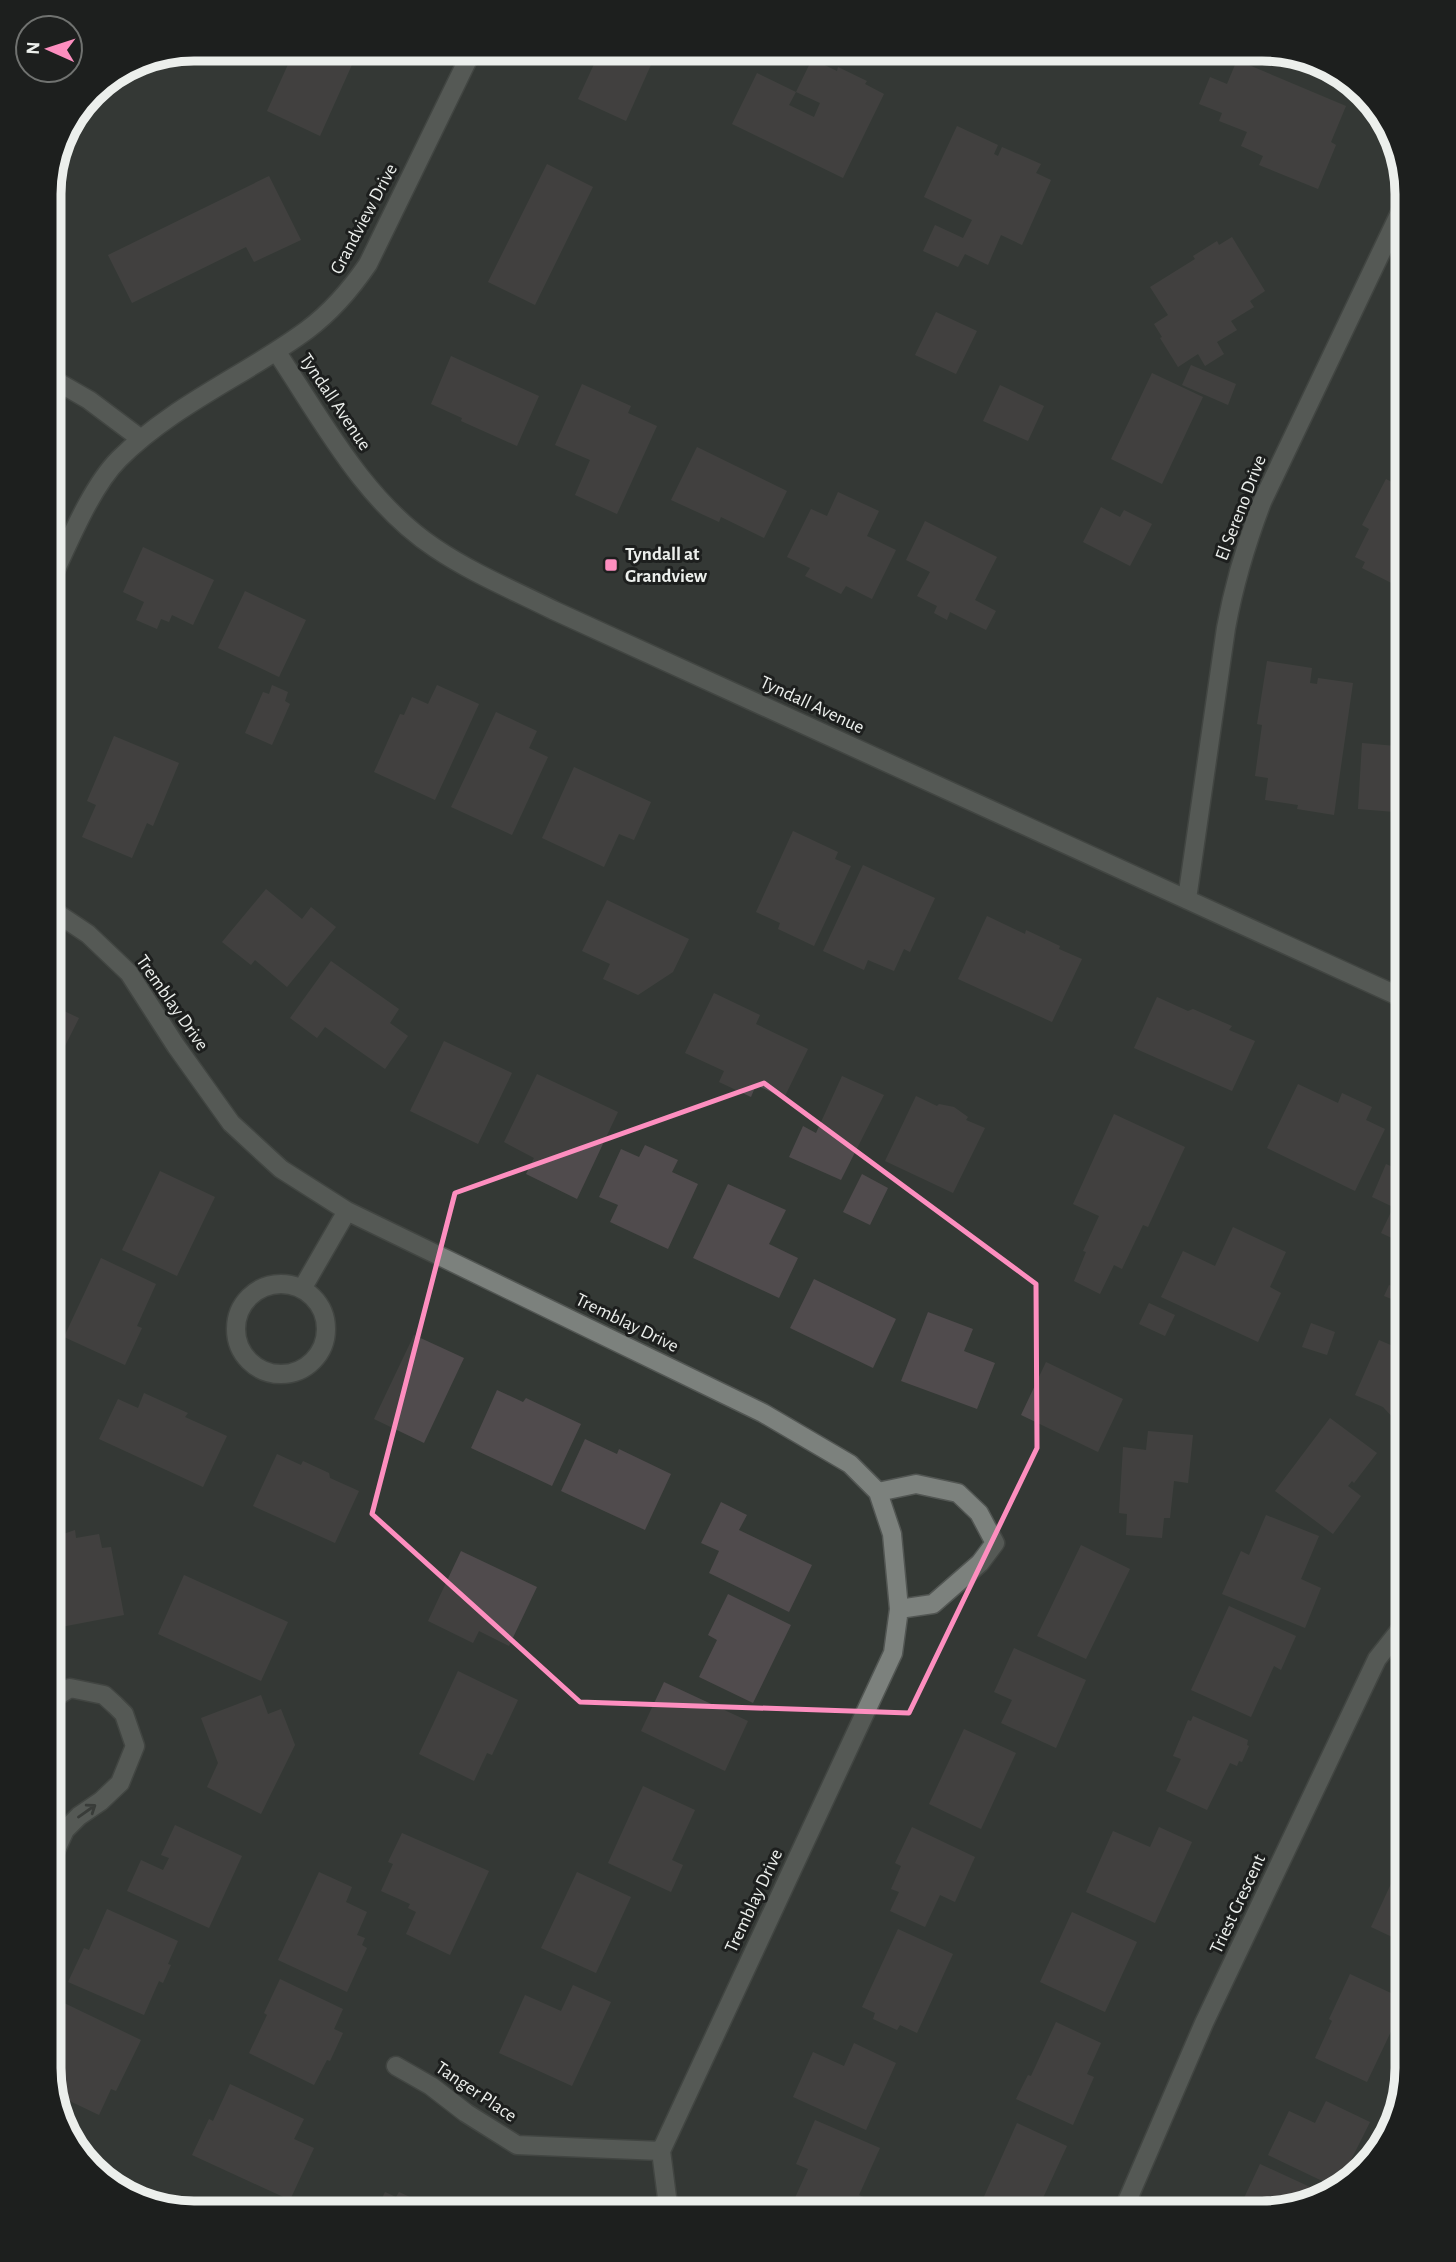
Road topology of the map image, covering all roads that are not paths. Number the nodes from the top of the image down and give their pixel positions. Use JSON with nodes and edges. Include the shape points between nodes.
{"nodes":[{"id":1,"x":467,"y":61,"type":"edge"},
{"id":2,"x":1395,"y":223,"type":"edge"},
{"id":3,"x":276,"y":351,"type":"junction"},
{"id":4,"x":62,"y":384,"type":"edge"},
{"id":5,"x":141,"y":439,"type":"junction"},
{"id":6,"x":62,"y":558,"type":"edge"},
{"id":7,"x":1187,"y":900,"type":"junction"},
{"id":8,"x":62,"y":916,"type":"edge"},
{"id":9,"x":1395,"y":995,"type":"edge"},
{"id":10,"x":347,"y":1211,"type":"junction"},
{"id":11,"x":302,"y":1289,"type":"junction"},
{"id":12,"x":878,"y":1492,"type":"junction"},
{"id":13,"x":899,"y":1609,"type":"junction"},
{"id":14,"x":1395,"y":1636,"type":"edge"},
{"id":15,"x":61,"y":1693,"type":"edge"},
{"id":16,"x":61,"y":1838,"type":"edge"},
{"id":17,"x":396,"y":2066,"type":"dead end"},
{"id":18,"x":661,"y":2151,"type":"junction"},
{"id":19,"x":667,"y":2200,"type":"edge"},
{"id":20,"x":1127,"y":2201,"type":"edge"}],
"edges":[{"from":1,"to":3,"type":"street","name":"Grandview Drive","via":[[368,264],[349,292],[308,330]]},
{"from":2,"to":7,"type":"street","name":"El Sereno Drive","via":[[1246,543],[1226,628]]},
{"from":3,"to":5,"type":"street","name":"Grandview Drive"},
{"from":3,"to":7,"type":"street","name":"Tyndall Avenue","via":[[355,470],[406,526],[434,548],[553,610]]},
{"from":4,"to":5,"type":"street"},
{"from":5,"to":6,"type":"street","name":"Grandview Drive","via":[[116,462],[94,494]]},
{"from":7,"to":9,"type":"street","name":"Tyndall Avenue"},
{"from":8,"to":10,"type":"street","name":"Tremblay Drive","via":[[129,973],[231,1123],[281,1169]]},
{"from":10,"to":11,"type":"street"},
{"from":10,"to":12,"type":"street","name":"Tremblay Drive","via":[[763,1413],[850,1464]]},
{"from":11,"to":11,"type":"street","via":[[289,1284],[268,1286],[240,1307],[239,1349],[260,1370],[291,1374],[317,1357],[324,1343],[323,1312]]},
{"from":12,"to":13,"type":"street","name":"Tremblay Drive","via":[[892,1534]]},
{"from":12,"to":13,"type":"street","via":[[916,1483],[958,1493],[979,1513],[995,1543],[980,1563],[933,1604]]},
{"from":13,"to":18,"type":"street","name":"Tremblay Drive","via":[[893,1653]]},
{"from":14,"to":20,"type":"street","name":"Triest Crescent","via":[[1377,1659],[1204,2023]]},
{"from":16,"to":15,"type":"street","one_way":true,"via":[[79,1816],[120,1783],[135,1746],[124,1714],[104,1695],[70,1688]]},
{"from":17,"to":18,"type":"street","name":"Tanger Place","via":[[517,2145]]},
{"from":18,"to":19,"type":"street"}]}
